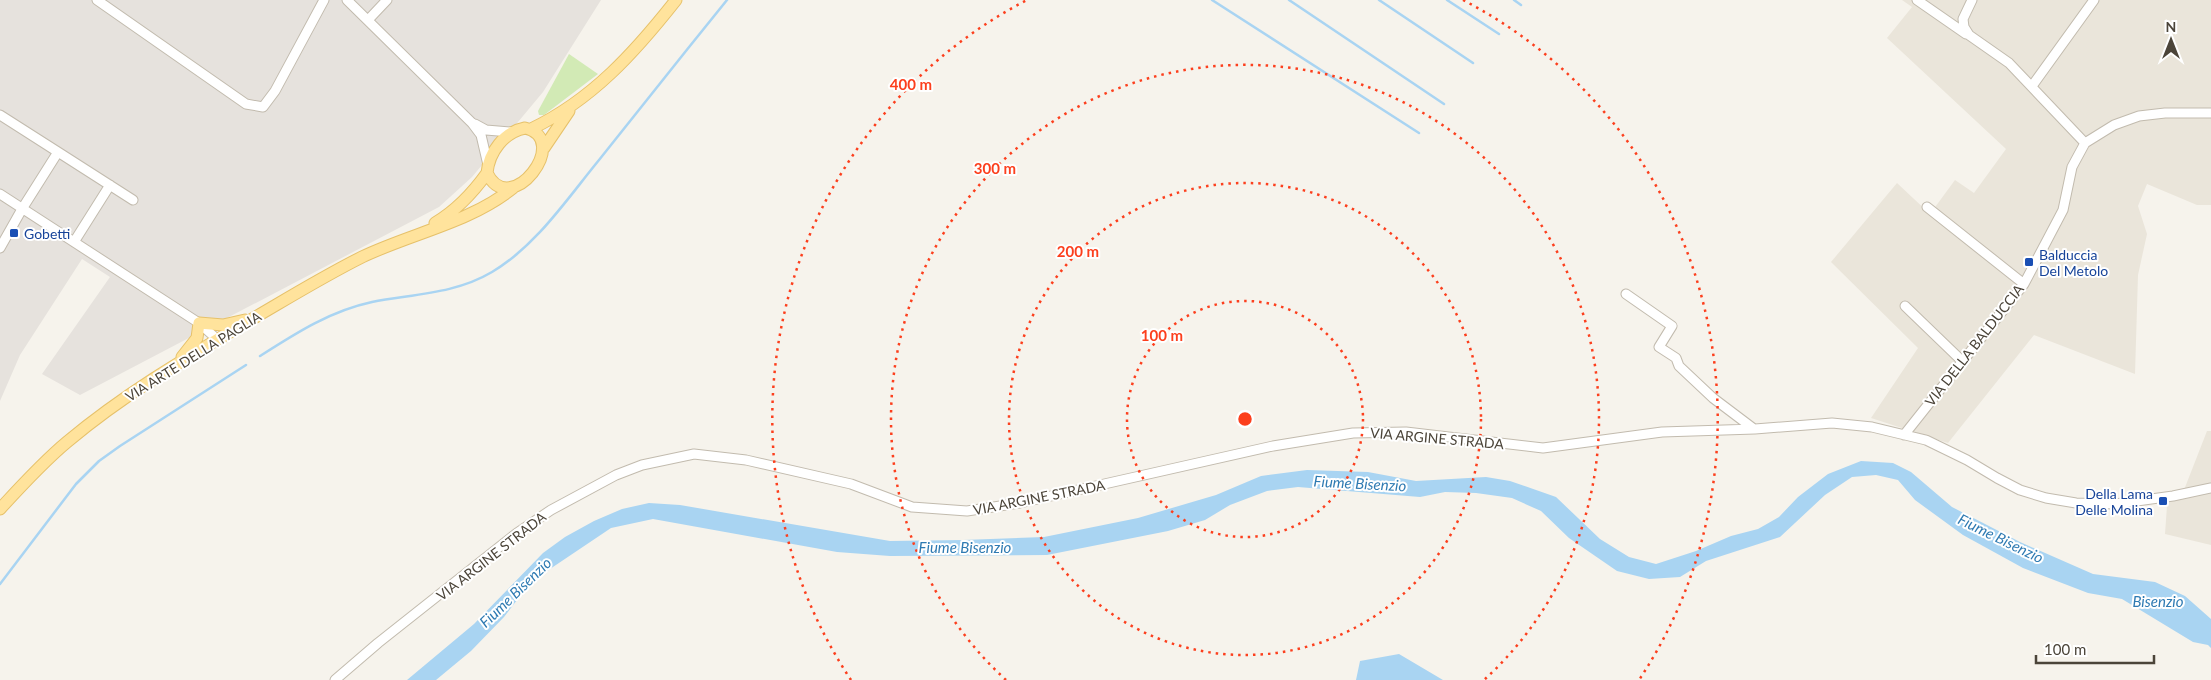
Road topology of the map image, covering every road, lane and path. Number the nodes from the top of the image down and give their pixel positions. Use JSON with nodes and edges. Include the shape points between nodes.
{"nodes":[{"id":1,"x":97,"y":0,"type":"edge"},
{"id":2,"x":324,"y":0,"type":"edge"},
{"id":3,"x":347,"y":0,"type":"edge"},
{"id":4,"x":387,"y":0,"type":"edge"},
{"id":5,"x":676,"y":0,"type":"edge"},
{"id":6,"x":1917,"y":0,"type":"edge"},
{"id":7,"x":1972,"y":0,"type":"edge"},
{"id":8,"x":2094,"y":0,"type":"edge"},
{"id":9,"x":368,"y":20,"type":"junction"},
{"id":10,"x":1969,"y":35,"type":"junction"},
{"id":11,"x":2032,"y":86,"type":"junction"},
{"id":12,"x":579,"y":101,"type":"junction"},
{"id":13,"x":2211,"y":113,"type":"edge"},
{"id":14,"x":0,"y":115,"type":"edge"},
{"id":15,"x":472,"y":122,"type":"junction"},
{"id":16,"x":531,"y":129,"type":"junction"},
{"id":17,"x":511,"y":132,"type":"junction"},
{"id":18,"x":2085,"y":143,"type":"junction"},
{"id":19,"x":544,"y":148,"type":"junction"},
{"id":20,"x":58,"y":152,"type":"junction"},
{"id":21,"x":487,"y":169,"type":"junction"},
{"id":22,"x":110,"y":186,"type":"junction"},
{"id":23,"x":513,"y":188,"type":"junction"},
{"id":24,"x":0,"y":194,"type":"edge"},
{"id":25,"x":133,"y":200,"type":"dead end"},
{"id":26,"x":1927,"y":207,"type":"dead end"},
{"id":27,"x":22,"y":209,"type":"junction"},
{"id":28,"x":410,"y":237,"type":"junction"},
{"id":29,"x":74,"y":242,"type":"junction"},
{"id":30,"x":0,"y":248,"type":"edge"},
{"id":31,"x":2024,"y":284,"type":"junction"},
{"id":32,"x":1626,"y":294,"type":"dead end"},
{"id":33,"x":1905,"y":306,"type":"dead end"},
{"id":34,"x":256,"y":317,"type":"junction"},
{"id":35,"x":198,"y":322,"type":"junction"},
{"id":36,"x":218,"y":340,"type":"junction"},
{"id":37,"x":1961,"y":360,"type":"junction"},
{"id":38,"x":178,"y":362,"type":"junction"},
{"id":39,"x":1755,"y":429,"type":"junction"},
{"id":40,"x":1904,"y":435,"type":"junction"},
{"id":41,"x":2211,"y":488,"type":"edge"},
{"id":42,"x":0,"y":509,"type":"edge"},
{"id":43,"x":335,"y":680,"type":"edge"}],
"edges":[{"from":1,"to":2,"type":"street","via":[[246,104],[263,106],[275,91]]},
{"from":3,"to":9,"type":"street"},
{"from":4,"to":9,"type":"street"},
{"from":5,"to":12,"type":"main road","name":"VIA ARTE DELLA PAGLIA","via":[[619,67]]},
{"from":6,"to":10,"type":"street"},
{"from":7,"to":10,"type":"street","via":[[1963,19]]},
{"from":8,"to":11,"type":"street"},
{"from":9,"to":15,"type":"street"},
{"from":10,"to":11,"type":"street","via":[[2009,63]]},
{"from":11,"to":18,"type":"street"},
{"from":12,"to":16,"type":"main road","name":"VIA ARTE DELLA PAGLIA"},
{"from":12,"to":19,"type":"main road","name":"VIA ARTE DELLA PAGLIA"},
{"from":13,"to":18,"type":"street","via":[[2139,116],[2114,125]]},
{"from":14,"to":20,"type":"street"},
{"from":15,"to":17,"type":"street","via":[[486,130]]},
{"from":15,"to":21,"type":"street","via":[[481,135]]},
{"from":16,"to":17,"type":"main road","name":"VIA ARTE DELLA PAGLIA"},
{"from":16,"to":19,"type":"main road","via":[[543,139]]},
{"from":17,"to":21,"type":"main road","name":"VIA ARTE DELLA PAGLIA","via":[[493,153]]},
{"from":18,"to":31,"type":"street","name":"VIA DELLA BALDUCCIA","via":[[2072,167],[2063,210]]},
{"from":19,"to":23,"type":"main road","name":"VIA ARTE DELLA PAGLIA","via":[[530,175]]},
{"from":20,"to":22,"type":"street"},
{"from":20,"to":27,"type":"street"},
{"from":21,"to":23,"type":"main road","via":[[494,185]]},
{"from":21,"to":28,"type":"main road","name":"VIA ARTE DELLA PAGLIA","via":[[477,187],[456,210]]},
{"from":22,"to":25,"type":"street"},
{"from":22,"to":29,"type":"street"},
{"from":23,"to":28,"type":"main road","name":"VIA ARTE DELLA PAGLIA","via":[[498,200],[456,220]]},
{"from":24,"to":27,"type":"street"},
{"from":26,"to":31,"type":"street"},
{"from":27,"to":29,"type":"street"},
{"from":27,"to":30,"type":"street"},
{"from":28,"to":34,"type":"main road","name":"VIA ARTE DELLA PAGLIA","via":[[364,256]]},
{"from":29,"to":35,"type":"street"},
{"from":31,"to":37,"type":"street","name":"VIA DELLA BALDUCCIA"},
{"from":32,"to":39,"type":"street","via":[[1672,326],[1659,347],[1676,358],[1679,366],[1712,398]]},
{"from":33,"to":37,"type":"street"},
{"from":34,"to":35,"type":"main road","via":[[223,325]]},
{"from":34,"to":36,"type":"main road","name":"VIA ARTE DELLA PAGLIA"},
{"from":35,"to":36,"type":"street"},
{"from":35,"to":38,"type":"main road","via":[[197,338]]},
{"from":36,"to":38,"type":"main road","name":"VIA ARTE DELLA PAGLIA"},
{"from":37,"to":40,"type":"street","name":"VIA DELLA BALDUCCIA"},
{"from":38,"to":42,"type":"main road","name":"VIA ARTE DELLA PAGLIA","via":[[66,442]]},
{"from":39,"to":40,"type":"street","name":"VIA ARGINE STRADA","via":[[1832,423],[1872,427]]},
{"from":39,"to":43,"type":"street","name":"VIA ARGINE STRADA","via":[[1662,432],[1543,448],[1406,432],[1353,432],[1272,446],[967,512],[912,507],[851,484],[746,460],[694,454],[655,461],[616,475],[577,495],[517,533]]},
{"from":40,"to":41,"type":"street","name":"VIA ARGINE STRADA","via":[[1926,440],[2020,490],[2046,498],[2115,504]]}]}
